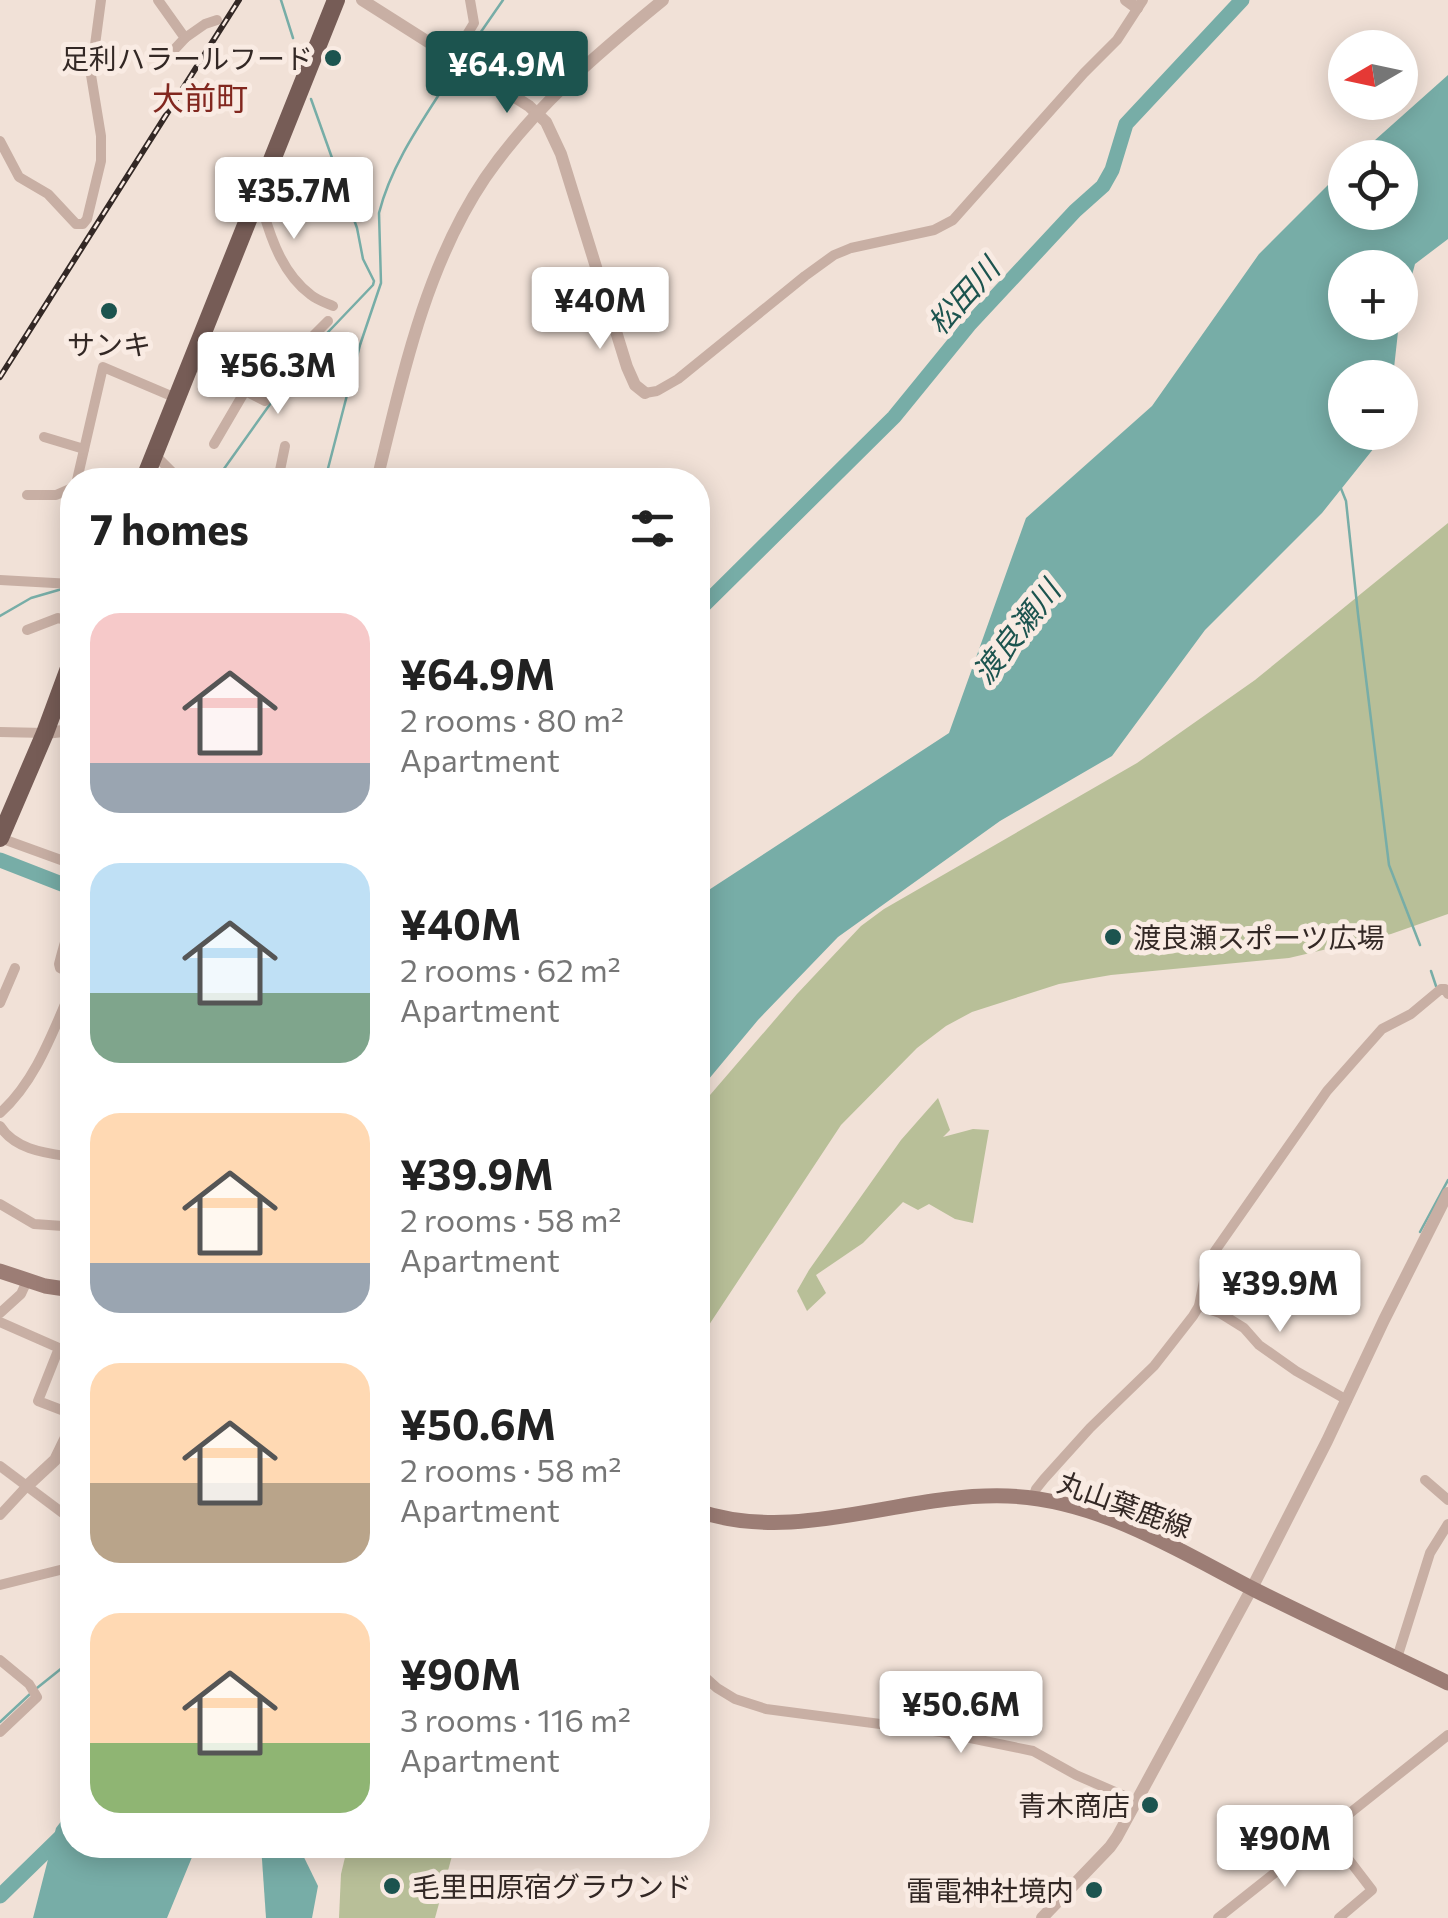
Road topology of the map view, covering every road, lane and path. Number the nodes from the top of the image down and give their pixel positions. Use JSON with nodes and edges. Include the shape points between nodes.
{"nodes":[{"id":1,"x":101,"y":0,"type":"edge"},
{"id":2,"x":158,"y":0,"type":"edge"},
{"id":3,"x":336,"y":0,"type":"edge"},
{"id":4,"x":362,"y":0,"type":"edge"},
{"id":5,"x":470,"y":0,"type":"edge"},
{"id":6,"x":663,"y":0,"type":"edge"},
{"id":7,"x":1135,"y":2,"type":"edge"},
{"id":8,"x":217,"y":20,"type":"dead end"},
{"id":9,"x":185,"y":38,"type":"junction"},
{"id":10,"x":454,"y":56,"type":"junction"},
{"id":11,"x":161,"y":64,"type":"dead end"},
{"id":12,"x":538,"y":114,"type":"junction"},
{"id":13,"x":0,"y":141,"type":"edge"},
{"id":14,"x":253,"y":207,"type":"junction"},
{"id":15,"x":333,"y":306,"type":"dead end"},
{"id":16,"x":328,"y":320,"type":"dead end"},
{"id":17,"x":190,"y":363,"type":"junction"},
{"id":18,"x":245,"y":391,"type":"junction"},
{"id":19,"x":645,"y":393,"type":"joint"},
{"id":20,"x":176,"y":398,"type":"junction"},
{"id":21,"x":44,"y":438,"type":"dead end"},
{"id":22,"x":214,"y":444,"type":"dead end"},
{"id":23,"x":286,"y":446,"type":"dead end"},
{"id":24,"x":84,"y":449,"type":"junction"},
{"id":25,"x":154,"y":454,"type":"junction"},
{"id":26,"x":80,"y":468,"type":"edge"},
{"id":27,"x":149,"y":468,"type":"edge"},
{"id":28,"x":168,"y":468,"type":"edge"},
{"id":29,"x":281,"y":468,"type":"edge"},
{"id":30,"x":380,"y":468,"type":"edge"},
{"id":31,"x":60,"y":493,"type":"edge"},
{"id":32,"x":27,"y":495,"type":"dead end"},
{"id":33,"x":0,"y":580,"type":"edge"},
{"id":34,"x":60,"y":583,"type":"edge"},
{"id":35,"x":60,"y":619,"type":"edge"},
{"id":36,"x":27,"y":630,"type":"dead end"},
{"id":37,"x":60,"y":692,"type":"edge"},
{"id":38,"x":60,"y":731,"type":"edge"},
{"id":39,"x":0,"y":732,"type":"edge"},
{"id":40,"x":45,"y":733,"type":"junction"},
{"id":41,"x":0,"y":838,"type":"edge"},
{"id":42,"x":60,"y":860,"type":"edge"},
{"id":43,"x":15,"y":968,"type":"dead end"},
{"id":44,"x":1448,"y":994,"type":"edge"},
{"id":45,"x":0,"y":1003,"type":"edge"},
{"id":46,"x":60,"y":1014,"type":"edge"},
{"id":47,"x":0,"y":1112,"type":"edge"},
{"id":48,"x":1,"y":1132,"type":"edge"},
{"id":49,"x":60,"y":1155,"type":"edge"},
{"id":50,"x":1448,"y":1193,"type":"edge"},
{"id":51,"x":0,"y":1204,"type":"edge"},
{"id":52,"x":60,"y":1226,"type":"edge"},
{"id":53,"x":0,"y":1271,"type":"edge"},
{"id":54,"x":26,"y":1281,"type":"junction"},
{"id":55,"x":60,"y":1288,"type":"edge"},
{"id":56,"x":1199,"y":1306,"type":"junction"},
{"id":57,"x":0,"y":1313,"type":"edge"},
{"id":58,"x":0,"y":1322,"type":"edge"},
{"id":59,"x":1346,"y":1400,"type":"junction"},
{"id":60,"x":60,"y":1409,"type":"edge"},
{"id":61,"x":60,"y":1451,"type":"edge"},
{"id":62,"x":0,"y":1466,"type":"edge"},
{"id":63,"x":1425,"y":1480,"type":"dead end"},
{"id":64,"x":27,"y":1486,"type":"junction"},
{"id":65,"x":1034,"y":1498,"type":"junction"},
{"id":66,"x":1448,"y":1500,"type":"edge"},
{"id":67,"x":60,"y":1511,"type":"edge"},
{"id":68,"x":710,"y":1515,"type":"edge"},
{"id":69,"x":0,"y":1516,"type":"edge"},
{"id":70,"x":1448,"y":1524,"type":"edge"},
{"id":71,"x":60,"y":1570,"type":"edge"},
{"id":72,"x":0,"y":1585,"type":"edge"},
{"id":73,"x":1252,"y":1588,"type":"junction"},
{"id":74,"x":1397,"y":1658,"type":"junction"},
{"id":75,"x":0,"y":1660,"type":"edge"},
{"id":76,"x":710,"y":1682,"type":"edge"},
{"id":77,"x":1448,"y":1683,"type":"edge"},
{"id":78,"x":0,"y":1732,"type":"edge"},
{"id":79,"x":1448,"y":1734,"type":"edge"},
{"id":80,"x":1136,"y":1801,"type":"junction"},
{"id":81,"x":1326,"y":1830,"type":"junction"},
{"id":82,"x":1042,"y":1918,"type":"edge"},
{"id":83,"x":1218,"y":1918,"type":"edge"},
{"id":84,"x":1340,"y":1918,"type":"edge"}],
"edges":[{"from":1,"to":13,"type":"street","via":[[91,76],[101,162],[87,220],[76,224],[48,194],[18,177]]},
{"from":2,"to":9,"type":"street"},
{"from":3,"to":14,"type":"main road"},
{"from":4,"to":10,"type":"street"},
{"from":5,"to":10,"type":"street","via":[[474,23]]},
{"from":6,"to":12,"type":"street","via":[[584,65]]},
{"from":7,"to":19,"type":"street","via":[[1117,40],[953,220],[834,256],[678,378]]},
{"from":8,"to":9,"type":"street"},
{"from":9,"to":11,"type":"street"},
{"from":10,"to":12,"type":"street"},
{"from":12,"to":19,"type":"street","via":[[561,154],[631,377]]},
{"from":12,"to":30,"type":"street","via":[[484,180],[456,231],[422,313]]},
{"from":14,"to":15,"type":"street","via":[[262,211],[288,270],[311,296]]},
{"from":14,"to":17,"type":"main road"},
{"from":16,"to":18,"type":"street","via":[[281,368],[279,385],[265,401]]},
{"from":17,"to":18,"type":"street"},
{"from":17,"to":20,"type":"main road"},
{"from":18,"to":22,"type":"street"},
{"from":20,"to":24,"type":"street","via":[[104,367]]},
{"from":20,"to":25,"type":"main road"},
{"from":21,"to":24,"type":"street"},
{"from":23,"to":29,"type":"street"},
{"from":24,"to":26,"type":"street"},
{"from":25,"to":27,"type":"main road"},
{"from":25,"to":28,"type":"street"},
{"from":31,"to":32,"type":"street"},
{"from":33,"to":34,"type":"street"},
{"from":35,"to":36,"type":"street"},
{"from":37,"to":40,"type":"main road"},
{"from":38,"to":40,"type":"street"},
{"from":39,"to":40,"type":"street"},
{"from":40,"to":41,"type":"main road"},
{"from":41,"to":42,"type":"street"},
{"from":43,"to":45,"type":"street"},
{"from":44,"to":56,"type":"street","via":[[1441,988],[1382,1029],[1328,1090],[1215,1251]]},
{"from":46,"to":47,"type":"street","via":[[31,1076]]},
{"from":48,"to":49,"type":"street","via":[[39,1152]]},
{"from":50,"to":59,"type":"street"},
{"from":51,"to":52,"type":"street","via":[[34,1224]]},
{"from":53,"to":54,"type":"main road"},
{"from":54,"to":55,"type":"main road"},
{"from":54,"to":57,"type":"street"},
{"from":56,"to":59,"type":"street","via":[[1244,1328],[1259,1345]]},
{"from":56,"to":65,"type":"street"},
{"from":58,"to":60,"type":"street","via":[[58,1348],[38,1401]]},
{"from":59,"to":73,"type":"street"},
{"from":61,"to":64,"type":"street"},
{"from":62,"to":64,"type":"street"},
{"from":63,"to":66,"type":"street"},
{"from":64,"to":67,"type":"street"},
{"from":64,"to":69,"type":"street"},
{"from":65,"to":68,"type":"main road","name":"丸山葉鹿線","via":[[966,1498],[769,1524]]},
{"from":65,"to":73,"type":"main road","name":"丸山葉鹿線","via":[[1099,1515]]},
{"from":70,"to":74,"type":"street","via":[[1430,1552]]},
{"from":71,"to":72,"type":"street"},
{"from":73,"to":74,"type":"main road","name":"丸山葉鹿線"},
{"from":73,"to":80,"type":"street"},
{"from":74,"to":77,"type":"main road","name":"丸山葉鹿線"},
{"from":75,"to":78,"type":"street","via":[[37,1697]]},
{"from":76,"to":80,"type":"street","via":[[766,1709],[1033,1750]]},
{"from":79,"to":81,"type":"street"},
{"from":80,"to":82,"type":"street","via":[[1110,1848]]},
{"from":81,"to":83,"type":"street"},
{"from":81,"to":84,"type":"street","via":[[1372,1888]]}]}
